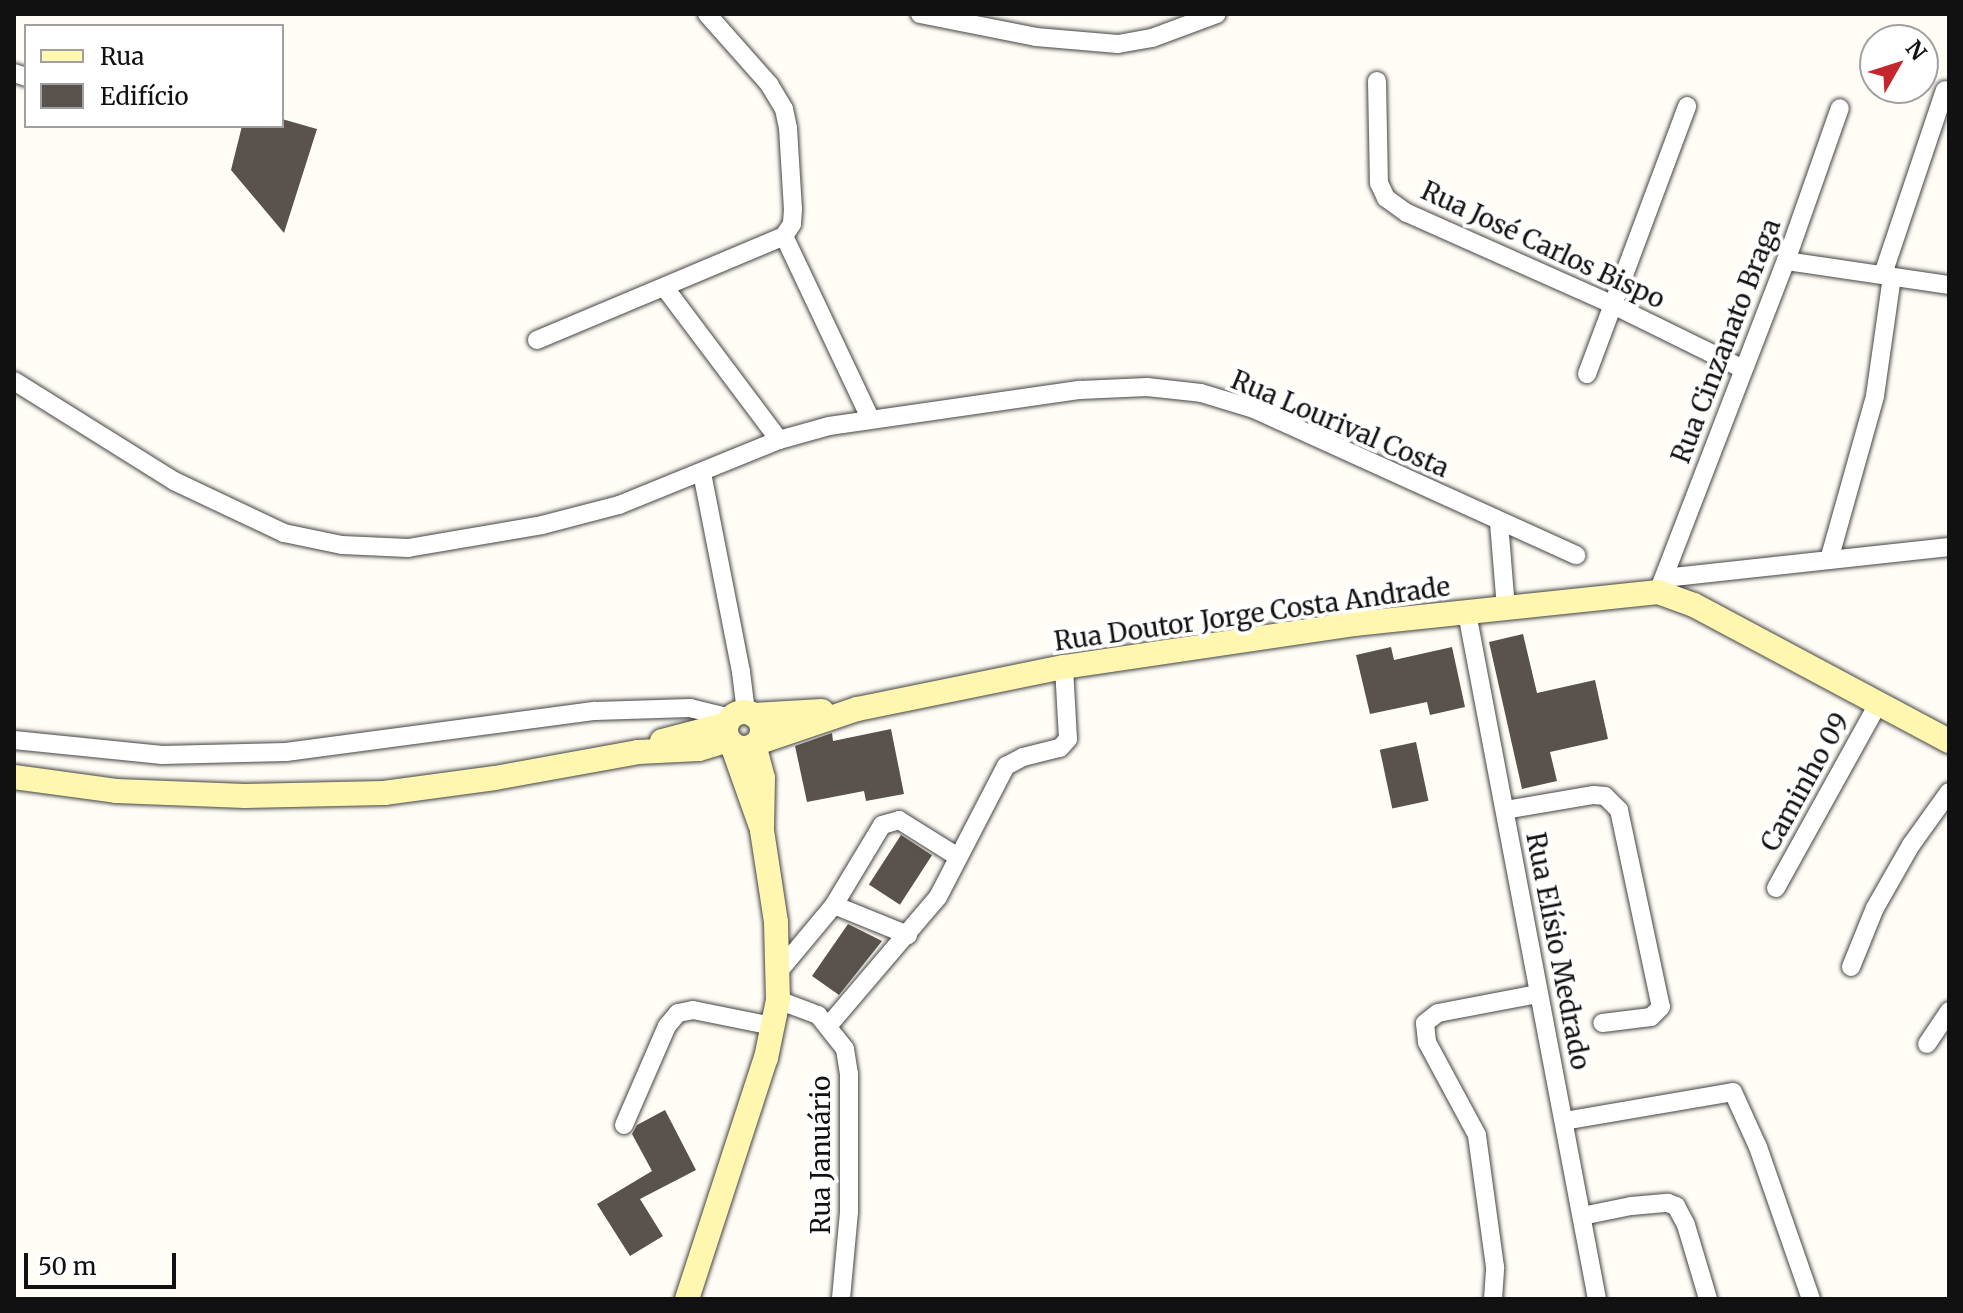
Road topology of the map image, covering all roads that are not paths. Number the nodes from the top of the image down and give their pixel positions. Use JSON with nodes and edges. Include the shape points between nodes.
{"nodes":[{"id":1,"x":707,"y":14,"type":"edge"},
{"id":2,"x":920,"y":14,"type":"edge"},
{"id":3,"x":1217,"y":14,"type":"edge"},
{"id":4,"x":1377,"y":81,"type":"dead end"},
{"id":5,"x":1945,"y":90,"type":"dead end"},
{"id":6,"x":1687,"y":106,"type":"dead end"},
{"id":7,"x":1840,"y":108,"type":"dead end"},
{"id":8,"x":784,"y":236,"type":"junction"},
{"id":9,"x":1786,"y":261,"type":"junction"},
{"id":10,"x":1888,"y":275,"type":"junction"},
{"id":11,"x":1949,"y":285,"type":"edge"},
{"id":12,"x":665,"y":288,"type":"junction"},
{"id":13,"x":1611,"y":304,"type":"junction"},
{"id":14,"x":537,"y":340,"type":"dead end"},
{"id":15,"x":1743,"y":369,"type":"junction"},
{"id":16,"x":1587,"y":374,"type":"dead end"},
{"id":17,"x":14,"y":381,"type":"edge"},
{"id":18,"x":870,"y":418,"type":"junction"},
{"id":19,"x":779,"y":440,"type":"junction"},
{"id":20,"x":702,"y":473,"type":"junction"},
{"id":21,"x":1499,"y":523,"type":"junction"},
{"id":22,"x":1949,"y":547,"type":"edge"},
{"id":23,"x":1576,"y":555,"type":"dead end"},
{"id":24,"x":1829,"y":560,"type":"junction"},
{"id":25,"x":1661,"y":585,"type":"junction"},
{"id":26,"x":1506,"y":609,"type":"junction"},
{"id":27,"x":1467,"y":613,"type":"junction"},
{"id":28,"x":1064,"y":667,"type":"junction"},
{"id":29,"x":1879,"y":702,"type":"junction"},
{"id":30,"x":741,"y":730,"type":"junction"},
{"id":31,"x":14,"y":740,"type":"edge"},
{"id":32,"x":1949,"y":741,"type":"edge"},
{"id":33,"x":14,"y":777,"type":"edge"},
{"id":34,"x":1949,"y":792,"type":"edge"},
{"id":35,"x":1505,"y":810,"type":"junction"},
{"id":36,"x":958,"y":857,"type":"junction"},
{"id":37,"x":1776,"y":888,"type":"dead end"},
{"id":38,"x":834,"y":905,"type":"junction"},
{"id":39,"x":908,"y":935,"type":"junction"},
{"id":40,"x":1851,"y":967,"type":"dead end"},
{"id":41,"x":779,"y":971,"type":"junction"},
{"id":42,"x":1538,"y":994,"type":"junction"},
{"id":43,"x":778,"y":1000,"type":"junction"},
{"id":44,"x":1949,"y":1011,"type":"edge"},
{"id":45,"x":1602,"y":1023,"type":"dead end"},
{"id":46,"x":829,"y":1025,"type":"junction"},
{"id":47,"x":772,"y":1026,"type":"junction"},
{"id":48,"x":1927,"y":1044,"type":"dead end"},
{"id":49,"x":1564,"y":1121,"type":"junction"},
{"id":50,"x":624,"y":1125,"type":"dead end"},
{"id":51,"x":1582,"y":1216,"type":"junction"},
{"id":52,"x":687,"y":1299,"type":"edge"},
{"id":53,"x":841,"y":1299,"type":"edge"},
{"id":54,"x":1493,"y":1299,"type":"edge"},
{"id":55,"x":1597,"y":1299,"type":"edge"},
{"id":56,"x":1708,"y":1299,"type":"edge"},
{"id":57,"x":1811,"y":1299,"type":"edge"}],
"edges":[{"from":1,"to":8,"type":"street","via":[[769,84],[784,109],[793,209]]},
{"from":2,"to":3,"type":"street","via":[[1036,37],[1118,44],[1152,38]]},
{"from":4,"to":13,"type":"street","name":"Rua José Carlos Bispo","via":[[1379,183],[1386,198],[1407,213]]},
{"from":5,"to":10,"type":"street"},
{"from":6,"to":13,"type":"street"},
{"from":7,"to":9,"type":"street","name":"Rua Cinzanato Braga"},
{"from":8,"to":12,"type":"street"},
{"from":8,"to":18,"type":"street"},
{"from":9,"to":10,"type":"street"},
{"from":9,"to":15,"type":"street","name":"Rua Cinzanato Braga"},
{"from":10,"to":11,"type":"street"},
{"from":10,"to":24,"type":"street","via":[[1873,408]]},
{"from":12,"to":14,"type":"street"},
{"from":12,"to":19,"type":"street"},
{"from":13,"to":15,"type":"street","name":"Rua José Carlos Bispo"},
{"from":13,"to":16,"type":"street"},
{"from":15,"to":25,"type":"street","name":"Rua Cinzanato Braga"},
{"from":17,"to":20,"type":"street","name":"Rua Lourival Costa","via":[[174,481],[284,533],[342,545],[408,548],[542,525],[619,505]]},
{"from":18,"to":19,"type":"street","name":"Rua Lourival Costa"},
{"from":18,"to":21,"type":"street","name":"Rua Lourival Costa","via":[[1080,390],[1147,387],[1201,393],[1254,409]]},
{"from":19,"to":20,"type":"street","name":"Rua Lourival Costa"},
{"from":20,"to":30,"type":"street","via":[[741,672]]},
{"from":21,"to":23,"type":"street","name":"Rua Lourival Costa"},
{"from":21,"to":26,"type":"street"},
{"from":22,"to":24,"type":"street"},
{"from":24,"to":25,"type":"street"},
{"from":25,"to":26,"type":"main road","name":"Rua Doutor Jorge Costa Andrade"},
{"from":25,"to":29,"type":"main road"},
{"from":26,"to":27,"type":"main road","name":"Rua Doutor Jorge Costa Andrade"},
{"from":27,"to":28,"type":"main road","name":"Rua Doutor Jorge Costa Andrade","via":[[1354,624]]},
{"from":27,"to":35,"type":"street","name":"Rua Elísio Medrado"},
{"from":28,"to":30,"type":"main road","name":"Rua Doutor Jorge Costa Andrade"},
{"from":28,"to":36,"type":"street","via":[[1068,739],[1060,748],[1006,766]]},
{"from":29,"to":32,"type":"main road"},
{"from":29,"to":37,"type":"street","name":"Caminho 09"},
{"from":30,"to":31,"type":"street","via":[[690,708],[595,711],[286,752],[162,755]]},
{"from":30,"to":33,"type":"main road","name":"Rua Doutor Jorge Costa Andrade","via":[[668,739],[638,752],[495,778],[384,793],[245,796],[116,791]]},
{"from":30,"to":41,"type":"main road","via":[[763,778],[762,830]]},
{"from":34,"to":40,"type":"street","via":[[1875,908]]},
{"from":35,"to":42,"type":"street","name":"Rua Elísio Medrado"},
{"from":35,"to":45,"type":"street","via":[[1594,795],[1613,801],[1623,820],[1661,1007],[1651,1017]]},
{"from":36,"to":38,"type":"street","via":[[899,820],[882,825]]},
{"from":36,"to":39,"type":"street","via":[[938,897]]},
{"from":38,"to":39,"type":"street"},
{"from":38,"to":41,"type":"street"},
{"from":39,"to":46,"type":"street"},
{"from":41,"to":43,"type":"main road"},
{"from":42,"to":49,"type":"street","name":"Rua Elísio Medrado"},
{"from":42,"to":54,"type":"street","via":[[1438,1013],[1425,1023],[1425,1033],[1477,1135],[1495,1267]]},
{"from":43,"to":46,"type":"street","via":[[818,1015]]},
{"from":43,"to":47,"type":"main road"},
{"from":44,"to":48,"type":"street"},
{"from":46,"to":53,"type":"street","name":"Rua Januário","via":[[845,1049],[849,1074],[849,1212]]},
{"from":47,"to":50,"type":"street","via":[[693,1010],[678,1013],[667,1026]]},
{"from":47,"to":52,"type":"main road"},
{"from":49,"to":51,"type":"street","name":"Rua Elísio Medrado"},
{"from":49,"to":57,"type":"street","via":[[1733,1092],[1750,1125]]},
{"from":51,"to":55,"type":"street","name":"Rua Elísio Medrado"},
{"from":51,"to":56,"type":"street","via":[[1668,1203],[1681,1211]]}]}
